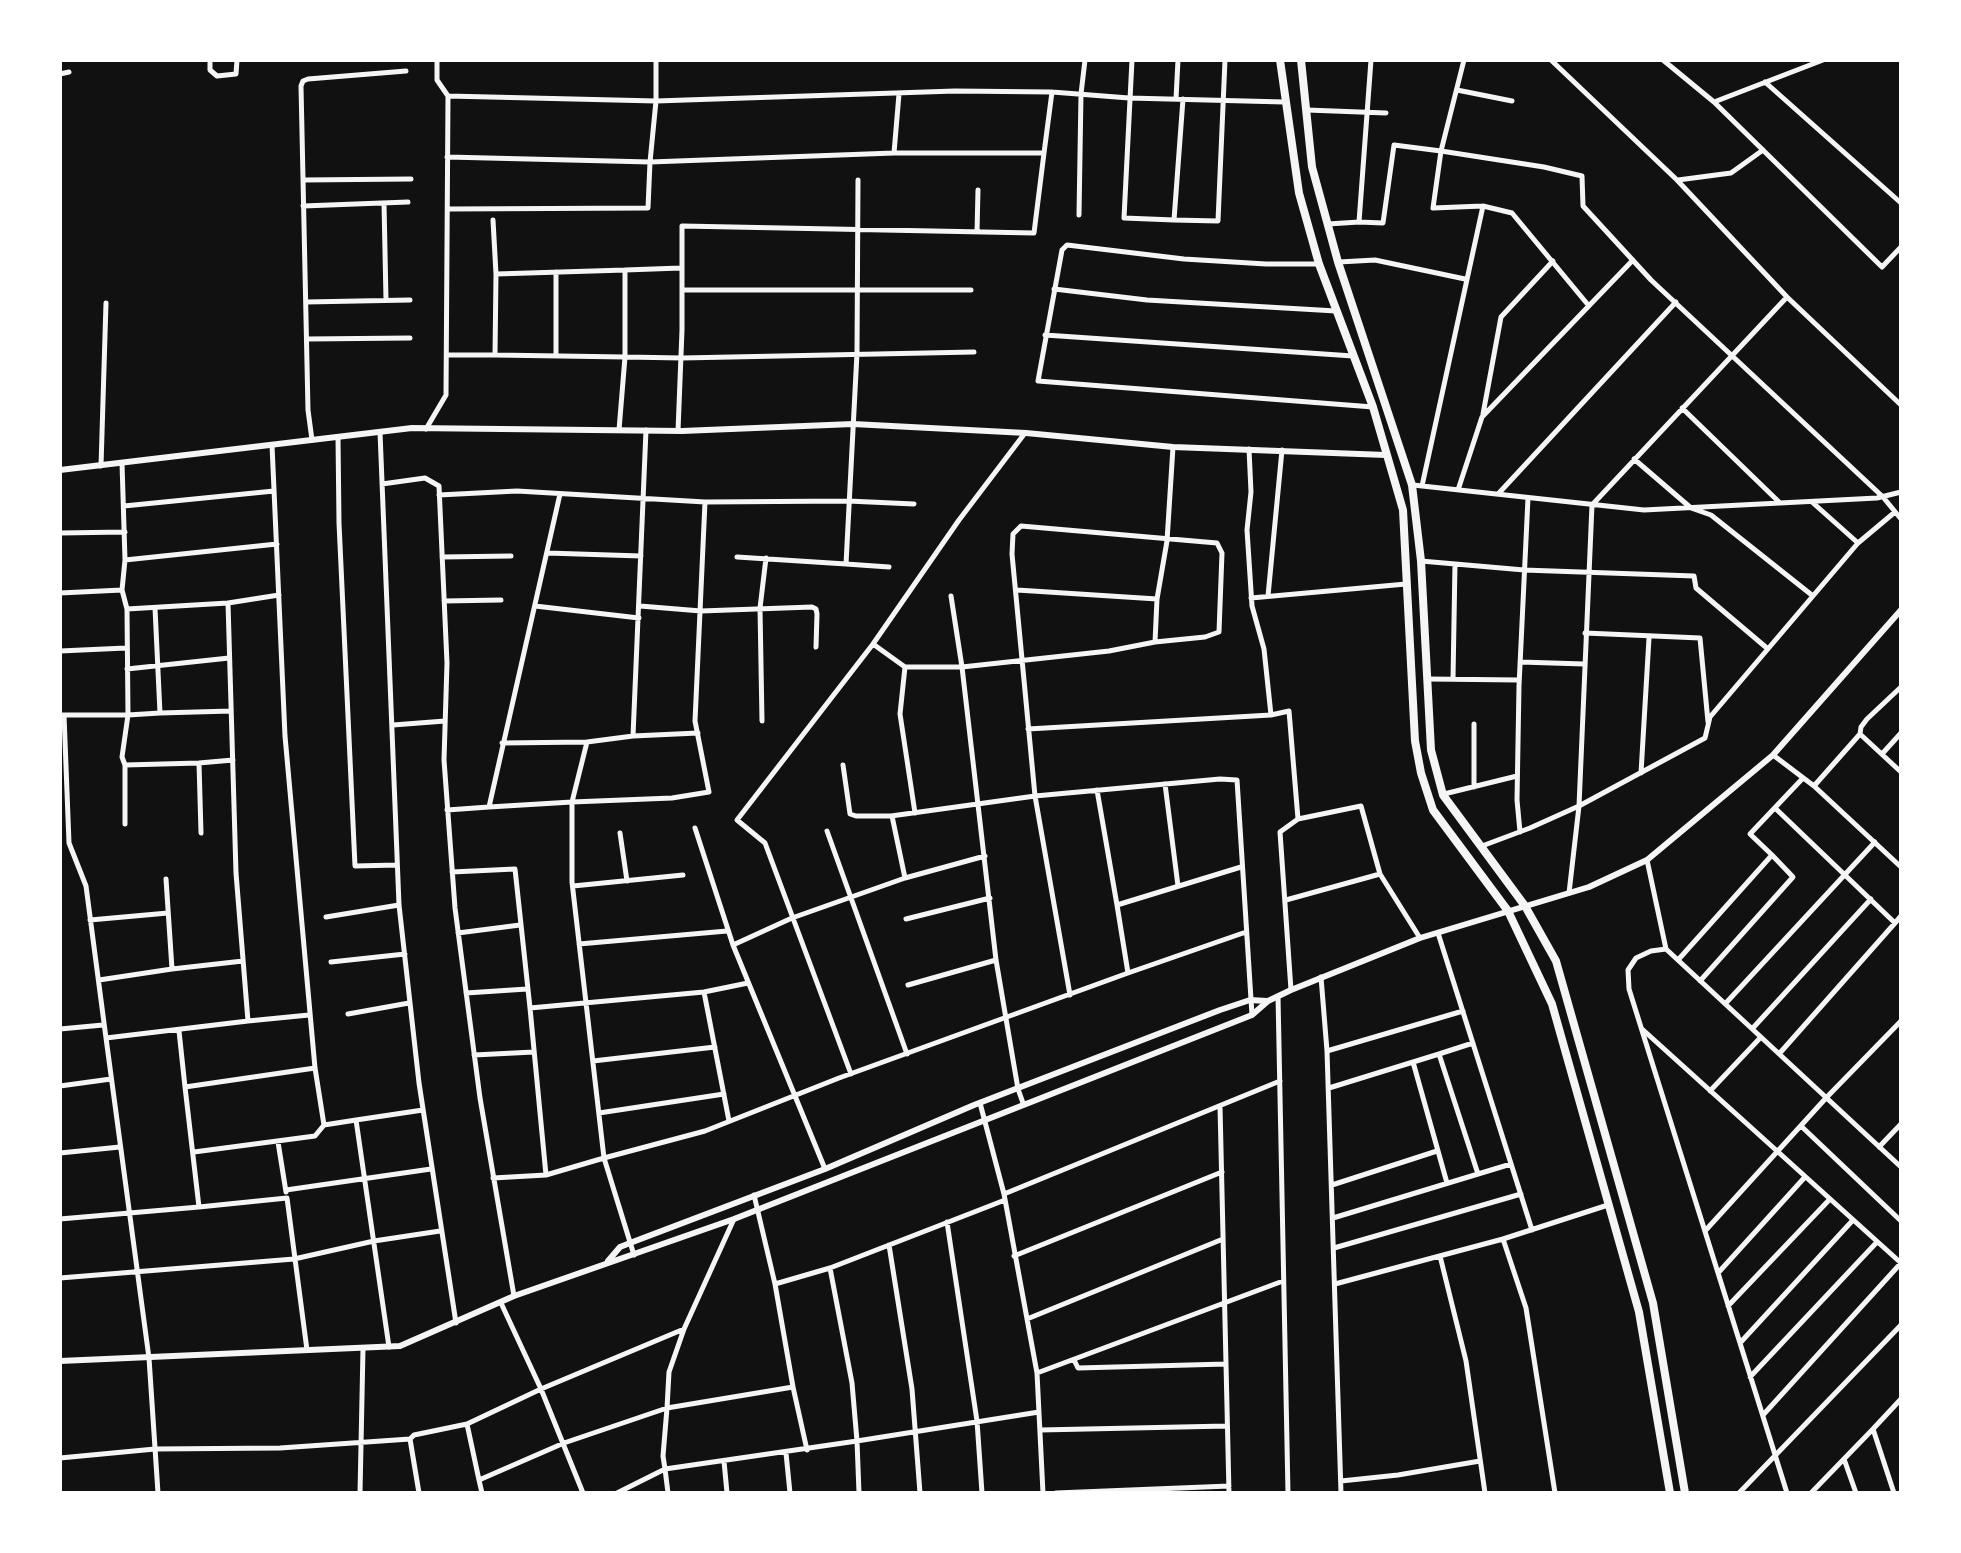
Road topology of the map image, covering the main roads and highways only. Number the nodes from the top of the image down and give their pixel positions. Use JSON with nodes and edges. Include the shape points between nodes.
{"nodes":[{"id":1,"x":1280,"y":60,"type":"edge"},
{"id":2,"x":1301,"y":60,"type":"edge"},
{"id":3,"x":1386,"y":455,"type":"junction"},
{"id":4,"x":60,"y":470,"type":"edge"},
{"id":5,"x":1901,"y":610,"type":"edge"},
{"id":6,"x":1525,"y":906,"type":"junction"},
{"id":7,"x":1508,"y":911,"type":"junction"},
{"id":8,"x":1268,"y":1001,"type":"junction"},
{"id":9,"x":608,"y":1261,"type":"junction"},
{"id":10,"x":60,"y":1361,"type":"edge"},
{"id":11,"x":1670,"y":1493,"type":"edge"},
{"id":12,"x":1685,"y":1493,"type":"edge"}],
"edges":[{"from":1,"to":3,"type":"highway","via":[[1299,193]]},
{"from":2,"to":6,"type":"highway","via":[[1312,167],[1327,224],[1417,485],[1431,750],[1443,795]]},
{"from":3,"to":4,"type":"main road","via":[[1173,447],[853,424],[678,431],[426,429]]},
{"from":3,"to":7,"type":"highway","via":[[1403,510],[1421,773],[1433,810]]},
{"from":5,"to":6,"type":"main road","via":[[1773,755],[1647,860],[1589,887]]},
{"from":6,"to":7,"type":"main road"},
{"from":6,"to":12,"type":"highway","via":[[1556,961],[1653,1303]]},
{"from":7,"to":8,"type":"main road","via":[[1420,938]]},
{"from":7,"to":11,"type":"highway","via":[[1552,1004],[1639,1312]]},
{"from":8,"to":9,"type":"main road","via":[[1252,1015],[734,1219]]},
{"from":8,"to":9,"type":"main road","via":[[1250,1000],[1181,1024],[980,1103],[620,1247]]},
{"from":9,"to":10,"type":"main road","via":[[400,1346]]}]}
